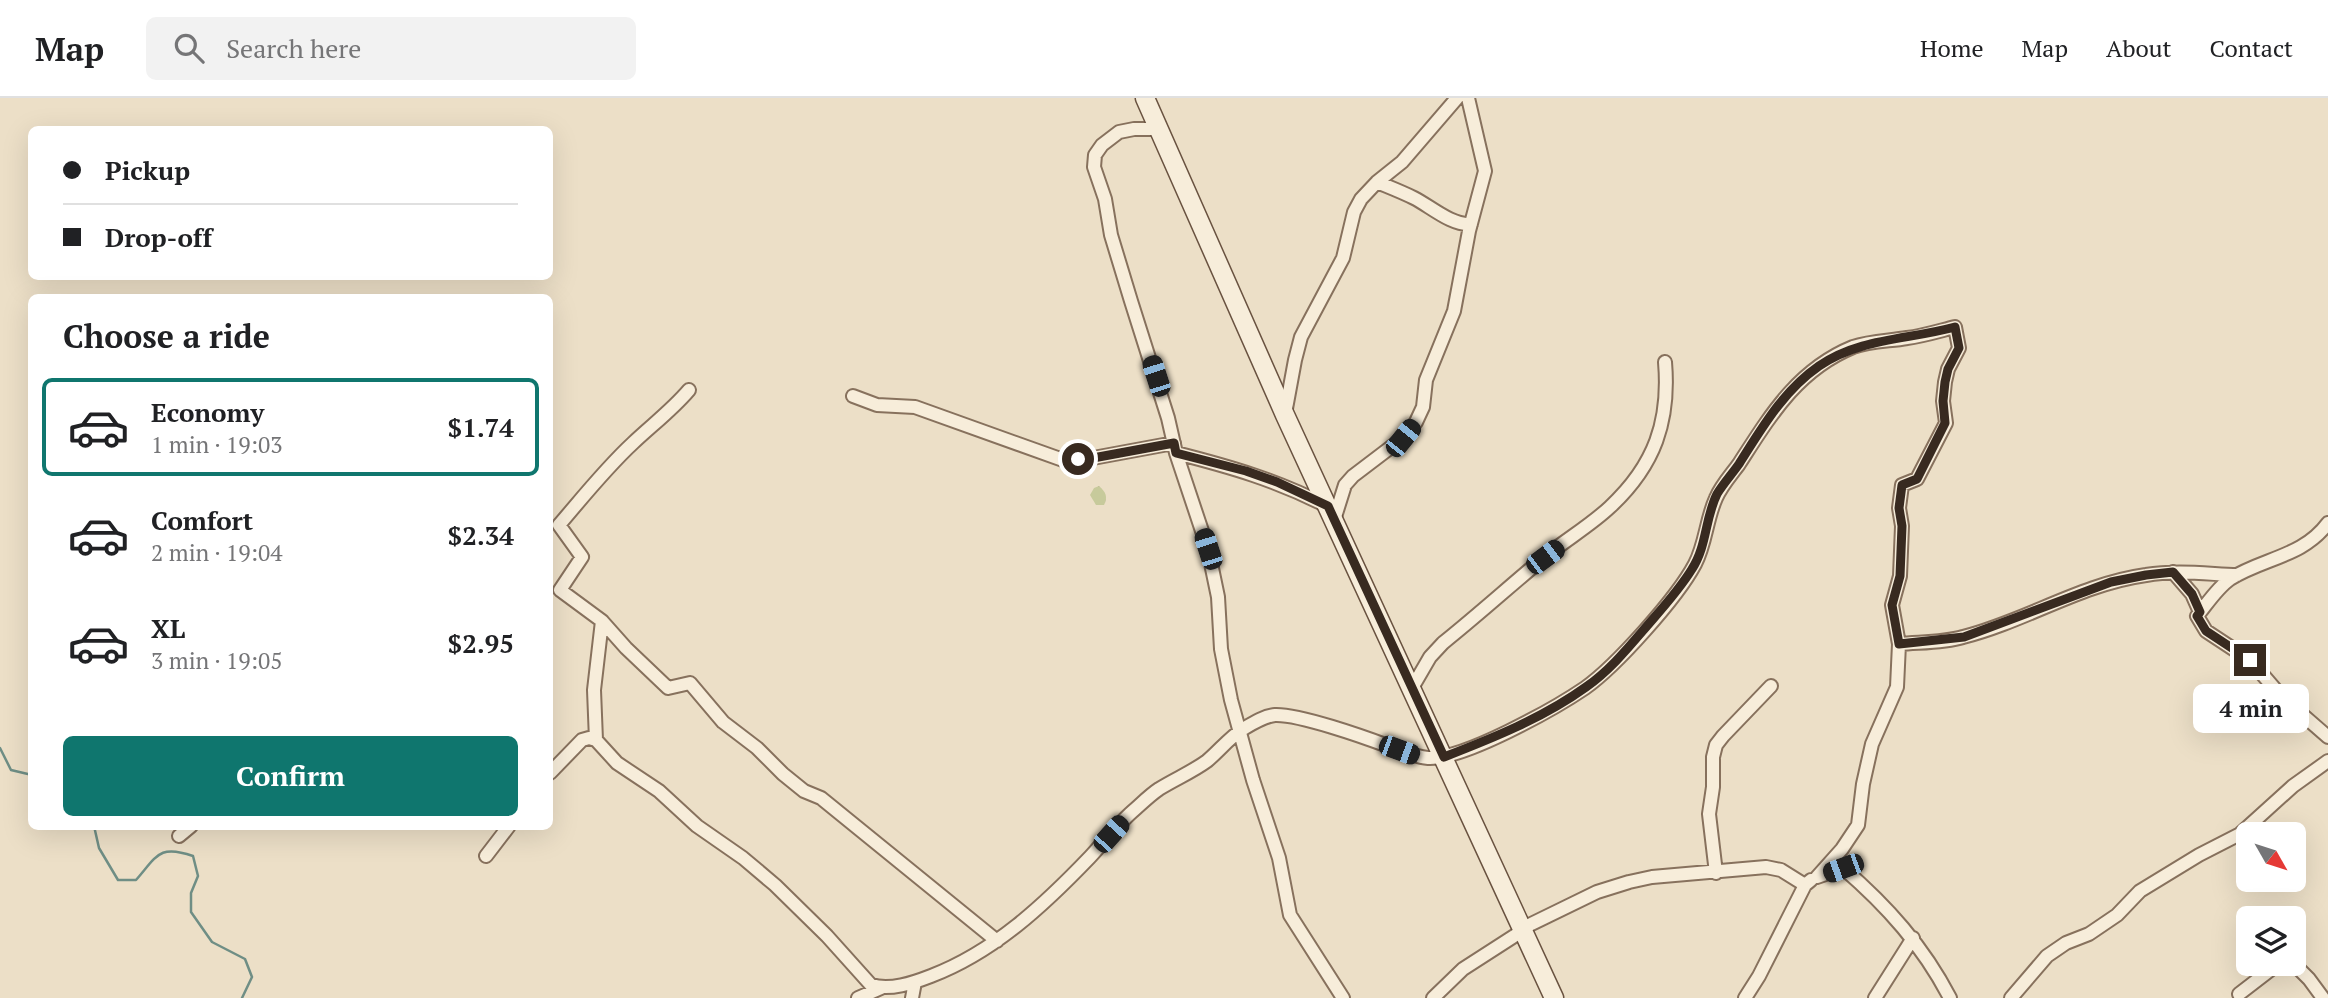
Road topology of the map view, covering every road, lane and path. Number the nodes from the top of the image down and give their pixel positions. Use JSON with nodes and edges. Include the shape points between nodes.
{"nodes":[{"id":1,"x":1145,"y":98,"type":"edge"},
{"id":2,"x":1457,"y":98,"type":"edge"},
{"id":3,"x":1468,"y":98,"type":"edge"},
{"id":4,"x":1159,"y":129,"type":"junction"},
{"id":5,"x":1377,"y":182,"type":"junction"},
{"id":6,"x":1472,"y":224,"type":"junction"},
{"id":7,"x":1665,"y":362,"type":"dead end"},
{"id":8,"x":689,"y":390,"type":"dead end"},
{"id":9,"x":853,"y":396,"type":"dead end"},
{"id":10,"x":1285,"y":415,"type":"junction"},
{"id":11,"x":1175,"y":448,"type":"junction"},
{"id":12,"x":1331,"y":513,"type":"junction"},
{"id":13,"x":2328,"y":523,"type":"edge"},
{"id":14,"x":2173,"y":572,"type":"junction"},
{"id":15,"x":2237,"y":575,"type":"junction"},
{"id":16,"x":2200,"y":612,"type":"junction"},
{"id":17,"x":602,"y":621,"type":"junction"},
{"id":18,"x":1899,"y":644,"type":"junction"},
{"id":19,"x":1771,"y":686,"type":"dead end"},
{"id":20,"x":1412,"y":688,"type":"junction"},
{"id":21,"x":1240,"y":731,"type":"junction"},
{"id":22,"x":2328,"y":737,"type":"edge"},
{"id":23,"x":596,"y":740,"type":"junction"},
{"id":24,"x":1444,"y":757,"type":"junction"},
{"id":25,"x":2328,"y":761,"type":"edge"},
{"id":26,"x":553,"y":771,"type":"edge"},
{"id":27,"x":186,"y":830,"type":"edge"},
{"id":28,"x":506,"y":830,"type":"edge"},
{"id":29,"x":179,"y":836,"type":"dead end"},
{"id":30,"x":486,"y":856,"type":"dead end"},
{"id":31,"x":1716,"y":873,"type":"junction"},
{"id":32,"x":1817,"y":877,"type":"junction"},
{"id":33,"x":1805,"y":885,"type":"junction"},
{"id":34,"x":1522,"y":930,"type":"junction"},
{"id":35,"x":1913,"y":938,"type":"junction"},
{"id":36,"x":997,"y":941,"type":"junction"},
{"id":37,"x":2262,"y":976,"type":"edge"},
{"id":38,"x":2306,"y":976,"type":"edge"},
{"id":39,"x":915,"y":982,"type":"junction"},
{"id":40,"x":881,"y":988,"type":"junction"},
{"id":41,"x":2239,"y":994,"type":"dead end"},
{"id":42,"x":858,"y":998,"type":"edge"},
{"id":43,"x":912,"y":998,"type":"edge"},
{"id":44,"x":1343,"y":998,"type":"edge"},
{"id":45,"x":1433,"y":998,"type":"edge"},
{"id":46,"x":1554,"y":998,"type":"edge"},
{"id":47,"x":1745,"y":998,"type":"edge"},
{"id":48,"x":1875,"y":998,"type":"edge"},
{"id":49,"x":1950,"y":998,"type":"edge"},
{"id":50,"x":2011,"y":998,"type":"edge"},
{"id":51,"x":2323,"y":998,"type":"edge"}],
"edges":[{"from":1,"to":4,"type":"main road"},
{"from":2,"to":5,"type":"street","via":[[1402,162]]},
{"from":3,"to":6,"type":"street","via":[[1485,171]]},
{"from":4,"to":10,"type":"main road"},
{"from":4,"to":11,"type":"street","via":[[1119,132],[1101,145],[1094,167]]},
{"from":5,"to":6,"type":"street"},
{"from":5,"to":10,"type":"street","via":[[1354,212],[1343,258],[1301,337]]},
{"from":6,"to":12,"type":"street","via":[[1454,311],[1426,380],[1416,422],[1403,438],[1353,476]]},
{"from":7,"to":20,"type":"street","via":[[1665,412],[1659,439],[1632,483],[1610,507],[1443,643]]},
{"from":8,"to":17,"type":"street","via":[[604,472],[559,525],[582,557],[560,590]]},
{"from":9,"to":11,"type":"street","via":[[877,405],[915,407],[1063,460]]},
{"from":10,"to":12,"type":"main road"},
{"from":11,"to":12,"type":"street","via":[[1277,482]]},
{"from":11,"to":21,"type":"street","via":[[1208,549],[1218,597],[1221,649]]},
{"from":12,"to":20,"type":"main road"},
{"from":13,"to":15,"type":"street","via":[[2297,551]]},
{"from":14,"to":15,"type":"street"},
{"from":14,"to":16,"type":"street"},
{"from":14,"to":18,"type":"street","via":[[2111,582],[1964,637]]},
{"from":15,"to":16,"type":"street"},
{"from":16,"to":22,"type":"street","via":[[2197,616],[2206,631],[2250,660],[2281,696]]},
{"from":17,"to":23,"type":"street","via":[[594,691]]},
{"from":17,"to":36,"type":"street","via":[[668,688],[690,683],[723,722],[783,774],[821,798]]},
{"from":18,"to":24,"type":"street","via":[[1892,605],[1900,576],[1902,485],[1917,479],[1943,431],[1945,382],[1959,348],[1955,327],[1850,348],[1802,379],[1771,412],[1717,494],[1693,569],[1624,653],[1587,686],[1545,713]]},
{"from":18,"to":32,"type":"street","via":[[1897,687],[1872,744],[1858,825]]},
{"from":19,"to":31,"type":"street","via":[[1716,746],[1709,814]]},
{"from":20,"to":24,"type":"main road"},
{"from":21,"to":24,"type":"street","via":[[1278,715],[1362,736],[1418,757]]},
{"from":21,"to":36,"type":"street","via":[[1204,763],[1159,789],[1130,813],[1052,896]]},
{"from":21,"to":44,"type":"street","via":[[1279,858],[1290,915]]},
{"from":23,"to":26,"type":"street","via":[[582,740]]},
{"from":23,"to":40,"type":"street","via":[[617,763],[659,791],[775,885],[862,977]]},
{"from":24,"to":34,"type":"main road"},
{"from":25,"to":50,"type":"street","via":[[2240,834],[2140,891],[2117,915],[2047,956]]},
{"from":27,"to":29,"type":"street"},
{"from":28,"to":30,"type":"street"},
{"from":31,"to":33,"type":"street","via":[[1774,868]]},
{"from":31,"to":34,"type":"street","via":[[1629,882],[1597,892]]},
{"from":32,"to":33,"type":"street"},
{"from":32,"to":35,"type":"street","via":[[1843,868],[1875,895]]},
{"from":33,"to":47,"type":"street"},
{"from":34,"to":45,"type":"street","via":[[1464,969]]},
{"from":34,"to":46,"type":"main road"},
{"from":35,"to":48,"type":"street"},
{"from":35,"to":49,"type":"street"},
{"from":36,"to":39,"type":"street","via":[[946,971]]},
{"from":37,"to":41,"type":"street"},
{"from":38,"to":51,"type":"street"},
{"from":39,"to":40,"type":"street"},
{"from":39,"to":43,"type":"street"},
{"from":40,"to":42,"type":"street"}]}
